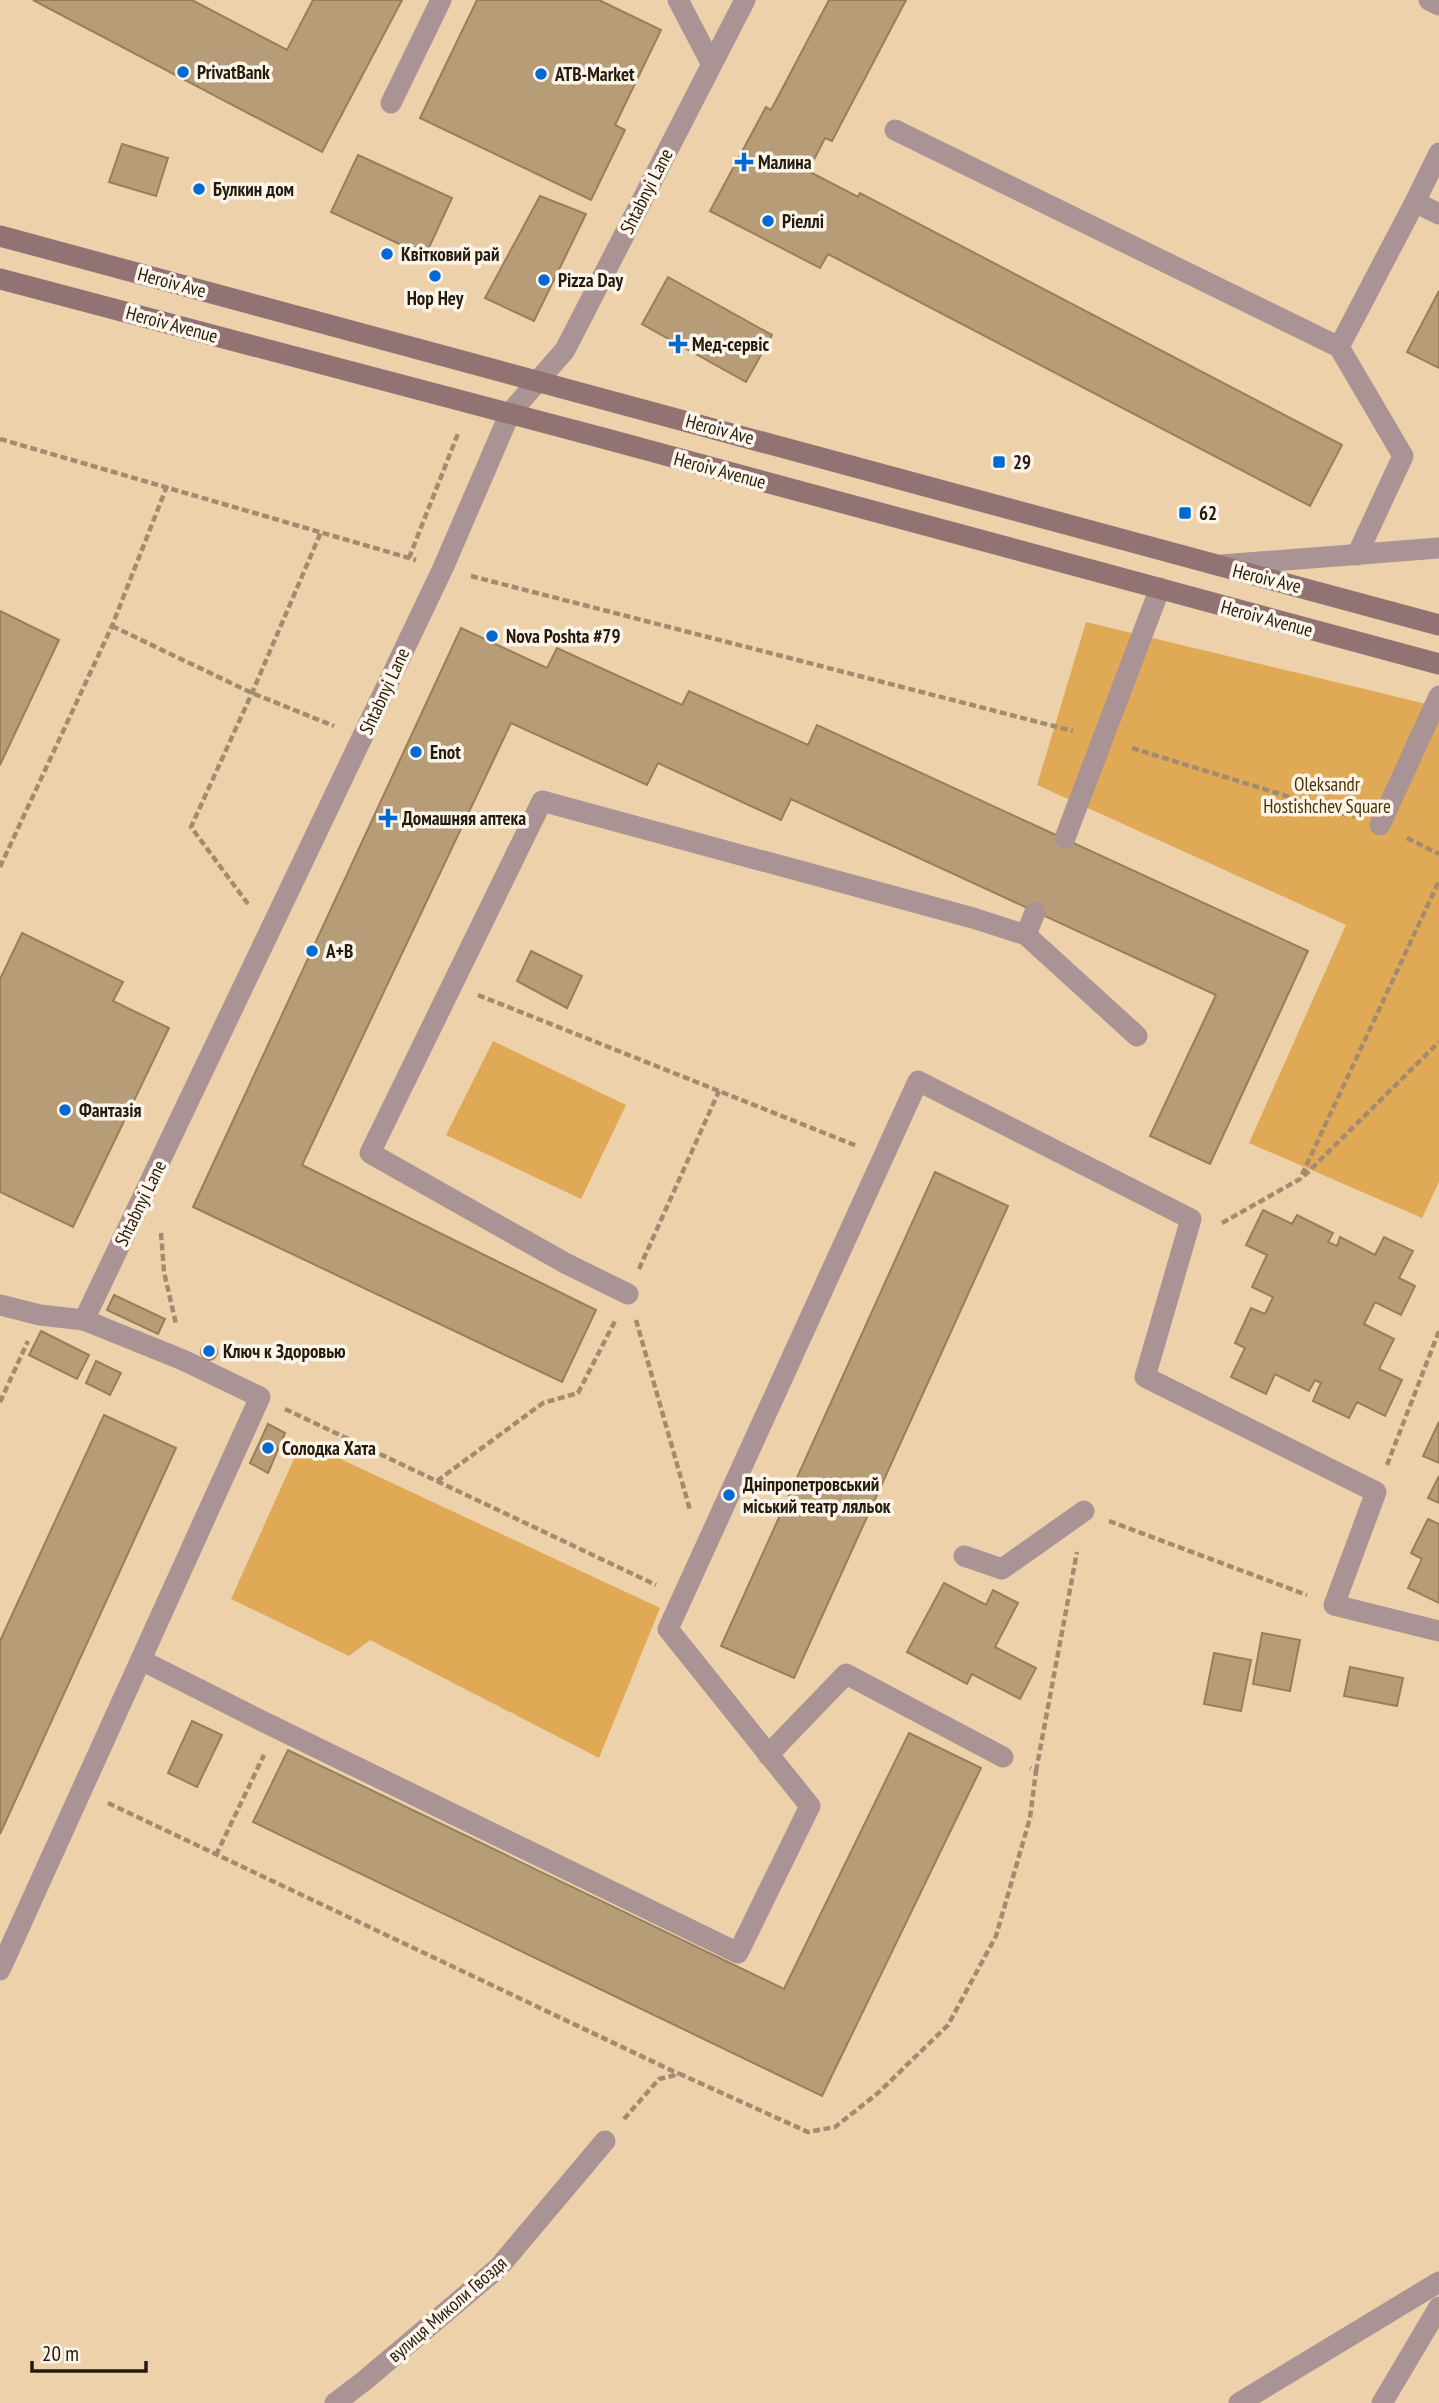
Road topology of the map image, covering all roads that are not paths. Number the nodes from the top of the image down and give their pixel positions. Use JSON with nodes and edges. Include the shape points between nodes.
{"nodes":[{"id":1,"x":441,"y":0,"type":"edge"},
{"id":2,"x":678,"y":0,"type":"edge"},
{"id":3,"x":745,"y":0,"type":"edge"},
{"id":4,"x":1429,"y":0,"type":"edge"},
{"id":5,"x":1439,"y":5,"type":"edge"},
{"id":6,"x":711,"y":63,"type":"junction"},
{"id":7,"x":391,"y":103,"type":"dead end"},
{"id":8,"x":895,"y":130,"type":"dead end"},
{"id":9,"x":1439,"y":153,"type":"edge"},
{"id":10,"x":1415,"y":202,"type":"junction"},
{"id":11,"x":1439,"y":214,"type":"edge"},
{"id":12,"x":0,"y":236,"type":"edge"},
{"id":13,"x":0,"y":279,"type":"edge"},
{"id":14,"x":1339,"y":347,"type":"junction"},
{"id":15,"x":538,"y":380,"type":"junction"},
{"id":16,"x":510,"y":413,"type":"junction"},
{"id":17,"x":1439,"y":548,"type":"edge"},
{"id":18,"x":1357,"y":555,"type":"junction"},
{"id":19,"x":1216,"y":565,"type":"junction"},
{"id":20,"x":1160,"y":588,"type":"junction"},
{"id":21,"x":1439,"y":625,"type":"edge"},
{"id":22,"x":1439,"y":664,"type":"edge"},
{"id":23,"x":1439,"y":696,"type":"edge"},
{"id":24,"x":1380,"y":825,"type":"road end"},
{"id":25,"x":1065,"y":838,"type":"dead end"},
{"id":26,"x":1035,"y":912,"type":"dead end"},
{"id":27,"x":1026,"y":935,"type":"junction"},
{"id":28,"x":1137,"y":1035,"type":"dead end"},
{"id":29,"x":628,"y":1294,"type":"road end"},
{"id":30,"x":0,"y":1306,"type":"edge"},
{"id":31,"x":84,"y":1320,"type":"junction"},
{"id":32,"x":1084,"y":1511,"type":"road end"},
{"id":33,"x":964,"y":1556,"type":"dead end"},
{"id":34,"x":1439,"y":1631,"type":"edge"},
{"id":35,"x":141,"y":1660,"type":"junction"},
{"id":36,"x":768,"y":1755,"type":"junction"},
{"id":37,"x":1003,"y":1757,"type":"road end"},
{"id":38,"x":0,"y":1970,"type":"edge"},
{"id":39,"x":605,"y":2141,"type":"road end"},
{"id":40,"x":1439,"y":2282,"type":"edge"},
{"id":41,"x":1439,"y":2307,"type":"edge"},
{"id":42,"x":335,"y":2403,"type":"edge"},
{"id":43,"x":1239,"y":2403,"type":"edge"},
{"id":44,"x":1382,"y":2403,"type":"edge"}],
"edges":[{"from":1,"to":7,"type":"street"},
{"from":2,"to":6,"type":"street"},
{"from":3,"to":6,"type":"street","name":"Shtabnyi Lane"},
{"from":4,"to":5,"type":"street"},
{"from":6,"to":15,"type":"street","name":"Shtabnyi Lane","via":[[565,350]]},
{"from":8,"to":14,"type":"street"},
{"from":9,"to":10,"type":"street"},
{"from":10,"to":11,"type":"street"},
{"from":10,"to":14,"type":"street"},
{"from":12,"to":15,"type":"main road","name":"Heroiv Ave"},
{"from":13,"to":16,"type":"main road","name":"Heroiv Avenue"},
{"from":14,"to":18,"type":"street","via":[[1403,456]]},
{"from":15,"to":16,"type":"street","name":"Shtabnyi Lane"},
{"from":15,"to":19,"type":"main road","name":"Heroiv Ave"},
{"from":16,"to":20,"type":"main road","name":"Heroiv Avenue"},
{"from":16,"to":31,"type":"street","name":"Shtabnyi Lane","via":[[443,568]]},
{"from":17,"to":18,"type":"street"},
{"from":18,"to":19,"type":"street"},
{"from":19,"to":21,"type":"main road","name":"Heroiv Ave"},
{"from":20,"to":22,"type":"main road","name":"Heroiv Avenue"},
{"from":20,"to":25,"type":"street"},
{"from":23,"to":24,"type":"street"},
{"from":26,"to":27,"type":"street"},
{"from":27,"to":28,"type":"street"},
{"from":27,"to":29,"type":"street","via":[[542,801],[370,1153]]},
{"from":30,"to":31,"type":"street"},
{"from":31,"to":35,"type":"street","via":[[260,1397]]},
{"from":32,"to":33,"type":"street","via":[[1002,1569]]},
{"from":34,"to":36,"type":"street","via":[[1335,1605],[1376,1492],[1145,1377],[1191,1219],[918,1081],[668,1629]]},
{"from":35,"to":36,"type":"street","via":[[738,1953],[810,1806]]},
{"from":35,"to":38,"type":"street"},
{"from":36,"to":37,"type":"street","via":[[846,1674]]},
{"from":39,"to":42,"type":"street","name":"вулиця Миколи Гвоздя","via":[[498,2269]]},
{"from":40,"to":43,"type":"street"},
{"from":41,"to":44,"type":"street"}]}
